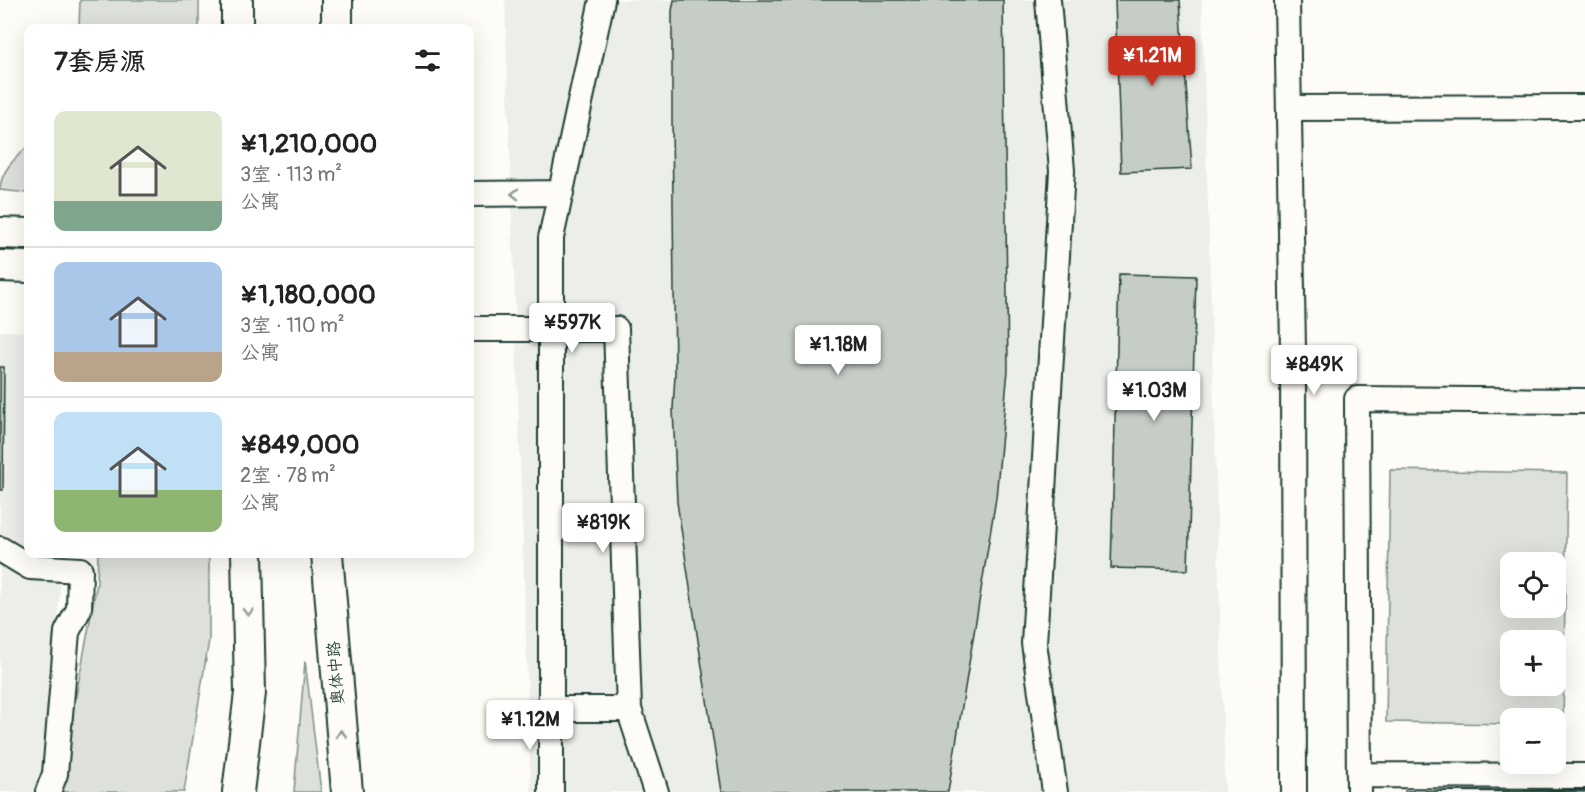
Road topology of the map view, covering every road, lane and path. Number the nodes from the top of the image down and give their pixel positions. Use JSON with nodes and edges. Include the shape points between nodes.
{"nodes":[{"id":1,"x":237,"y":0,"type":"edge"},
{"id":2,"x":337,"y":0,"type":"edge"},
{"id":3,"x":602,"y":0,"type":"edge"},
{"id":4,"x":1048,"y":0,"type":"edge"},
{"id":5,"x":1287,"y":0,"type":"edge"},
{"id":6,"x":237,"y":24,"type":"edge"},
{"id":7,"x":337,"y":24,"type":"edge"},
{"id":8,"x":1585,"y":107,"type":"edge"},
{"id":9,"x":1289,"y":108,"type":"junction"},
{"id":10,"x":561,"y":193,"type":"junction"},
{"id":11,"x":474,"y":194,"type":"edge"},
{"id":12,"x":0,"y":233,"type":"edge"},
{"id":13,"x":24,"y":234,"type":"edge"},
{"id":14,"x":0,"y":266,"type":"edge"},
{"id":15,"x":24,"y":267,"type":"edge"},
{"id":16,"x":474,"y":329,"type":"edge"},
{"id":17,"x":551,"y":329,"type":"junction"},
{"id":18,"x":1585,"y":401,"type":"edge"},
{"id":19,"x":0,"y":549,"type":"edge"},
{"id":20,"x":247,"y":558,"type":"edge"},
{"id":21,"x":327,"y":558,"type":"edge"},
{"id":22,"x":551,"y":709,"type":"junction"},
{"id":23,"x":629,"y":709,"type":"junction"},
{"id":24,"x":1585,"y":776,"type":"edge"},
{"id":25,"x":1359,"y":784,"type":"edge"},
{"id":26,"x":48,"y":792,"type":"edge"},
{"id":27,"x":238,"y":792,"type":"edge"},
{"id":28,"x":347,"y":792,"type":"edge"},
{"id":29,"x":551,"y":792,"type":"edge"},
{"id":30,"x":656,"y":792,"type":"edge"},
{"id":31,"x":1055,"y":792,"type":"edge"},
{"id":32,"x":1294,"y":792,"type":"edge"}],
"edges":[{"from":1,"to":6,"type":"main road"},
{"from":2,"to":7,"type":"main road"},
{"from":3,"to":10,"type":"street"},
{"from":4,"to":31,"type":"street","via":[[1062,171],[1034,643]]},
{"from":5,"to":9,"type":"street"},
{"from":8,"to":9,"type":"street"},
{"from":9,"to":32,"type":"street"},
{"from":10,"to":11,"type":"street","one_way":true},
{"from":10,"to":17,"type":"street","via":[[551,238]]},
{"from":12,"to":13,"type":"main road"},
{"from":14,"to":15,"type":"main road"},
{"from":16,"to":17,"type":"street"},
{"from":17,"to":22,"type":"street"},
{"from":17,"to":23,"type":"street","via":[[616,329]]},
{"from":18,"to":25,"type":"street","via":[[1357,399]]},
{"from":19,"to":26,"type":"street","via":[[30,567],[80,570],[79,609],[67,632],[55,774]]},
{"from":20,"to":27,"type":"main road","one_way":true,"via":[[250,693]]},
{"from":28,"to":21,"type":"main road","name":"奥体中路","one_way":true},
{"from":22,"to":23,"type":"street"},
{"from":22,"to":29,"type":"street"},
{"from":23,"to":30,"type":"street"},
{"from":24,"to":25,"type":"street"}]}
